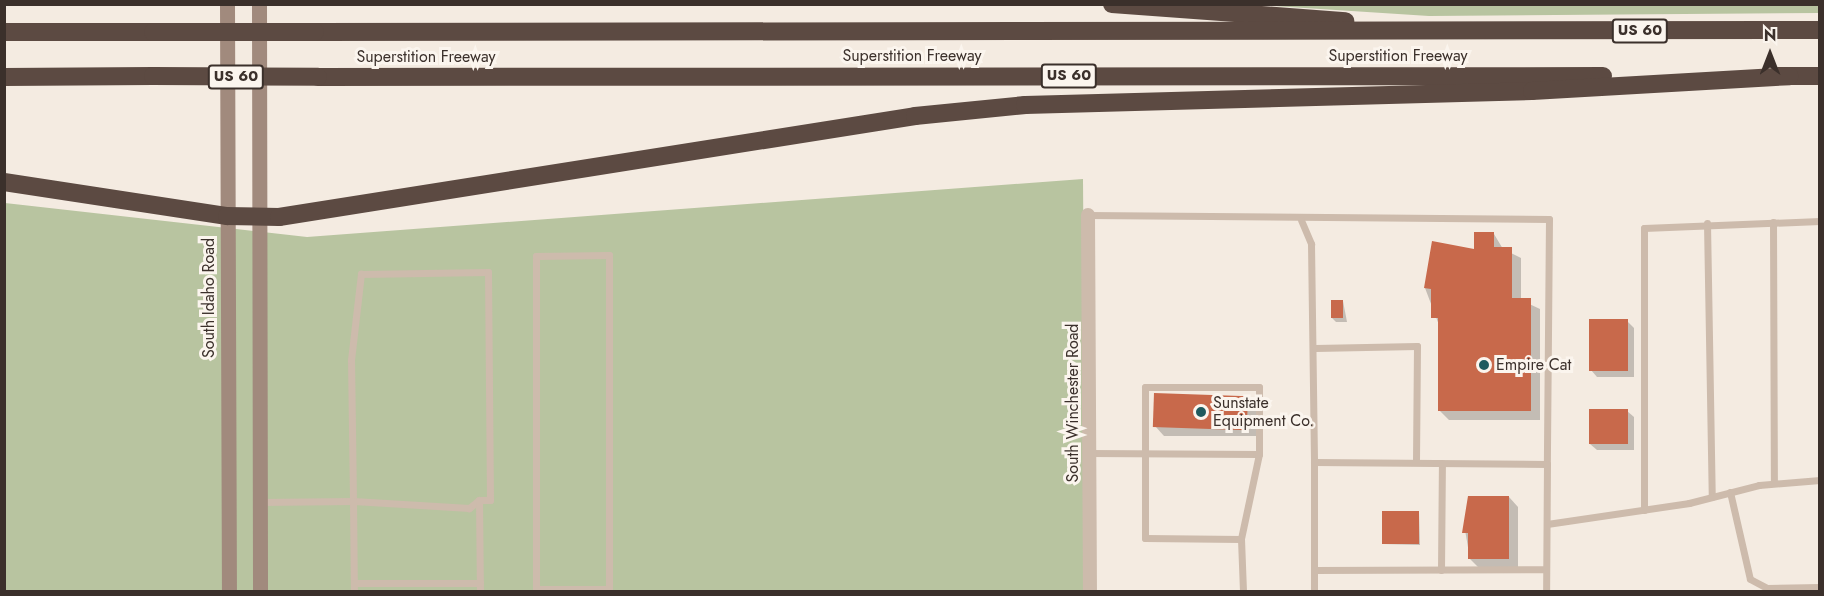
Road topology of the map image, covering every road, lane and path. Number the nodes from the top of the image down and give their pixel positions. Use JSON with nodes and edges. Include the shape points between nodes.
{"nodes":[{"id":1,"x":227,"y":4,"type":"edge"},
{"id":2,"x":259,"y":4,"type":"edge"},
{"id":3,"x":1113,"y":4,"type":"edge"},
{"id":4,"x":1820,"y":30,"type":"edge"},
{"id":5,"x":4,"y":32,"type":"edge"},
{"id":6,"x":1460,"y":32,"type":"junction"},
{"id":7,"x":4,"y":76,"type":"edge"},
{"id":8,"x":1790,"y":76,"type":"junction"},
{"id":9,"x":1820,"y":76,"type":"edge"},
{"id":10,"x":4,"y":182,"type":"edge"},
{"id":11,"x":1088,"y":215,"type":"joint"},
{"id":12,"x":227,"y":216,"type":"junction"},
{"id":13,"x":260,"y":217,"type":"junction"},
{"id":14,"x":1301,"y":220,"type":"junction"},
{"id":15,"x":1820,"y":221,"type":"edge"},
{"id":16,"x":1773,"y":222,"type":"junction"},
{"id":17,"x":1707,"y":223,"type":"junction"},
{"id":18,"x":1315,"y":348,"type":"junction"},
{"id":19,"x":1089,"y":453,"type":"junction"},
{"id":20,"x":1145,"y":453,"type":"junction"},
{"id":21,"x":1258,"y":454,"type":"junction"},
{"id":22,"x":1314,"y":462,"type":"junction"},
{"id":23,"x":1416,"y":462,"type":"junction"},
{"id":24,"x":1442,"y":462,"type":"junction"},
{"id":25,"x":1547,"y":464,"type":"junction"},
{"id":26,"x":1820,"y":480,"type":"edge"},
{"id":27,"x":1774,"y":483,"type":"junction"},
{"id":28,"x":1730,"y":492,"type":"junction"},
{"id":29,"x":1712,"y":497,"type":"junction"},
{"id":30,"x":479,"y":500,"type":"junction"},
{"id":31,"x":353,"y":501,"type":"junction"},
{"id":32,"x":260,"y":502,"type":"junction"},
{"id":33,"x":1644,"y":510,"type":"junction"},
{"id":34,"x":1547,"y":524,"type":"junction"},
{"id":35,"x":1241,"y":539,"type":"junction"},
{"id":36,"x":1546,"y":569,"type":"junction"},
{"id":37,"x":1314,"y":570,"type":"junction"},
{"id":38,"x":1441,"y":570,"type":"junction"},
{"id":39,"x":354,"y":583,"type":"junction"},
{"id":40,"x":400,"y":583,"type":"junction"},
{"id":41,"x":438,"y":583,"type":"junction"},
{"id":42,"x":480,"y":583,"type":"junction"},
{"id":43,"x":1820,"y":587,"type":"edge"},
{"id":44,"x":609,"y":590,"type":"edge"},
{"id":45,"x":229,"y":591,"type":"edge"},
{"id":46,"x":260,"y":591,"type":"edge"},
{"id":47,"x":354,"y":591,"type":"edge"},
{"id":48,"x":400,"y":591,"type":"edge"},
{"id":49,"x":438,"y":591,"type":"edge"},
{"id":50,"x":480,"y":591,"type":"edge"},
{"id":51,"x":1090,"y":591,"type":"edge"},
{"id":52,"x":1242,"y":591,"type":"edge"},
{"id":53,"x":1314,"y":591,"type":"edge"},
{"id":54,"x":1546,"y":591,"type":"edge"}],
"edges":[{"from":1,"to":12,"type":"main road","name":"South Idaho Road"},
{"from":2,"to":13,"type":"main road"},
{"from":3,"to":6,"type":"highway"},
{"from":4,"to":6,"type":"highway","name":"Superstition Freeway","number":"US 60"},
{"from":5,"to":6,"type":"highway","name":"Superstition Freeway","number":"US 60","bridge":true},
{"from":7,"to":8,"type":"highway","name":"Superstition Freeway","number":"US 60","bridge":true},
{"from":8,"to":9,"type":"highway","name":"Superstition Freeway","number":"US 60"},
{"from":8,"to":13,"type":"highway","via":[[1532,91],[1025,105],[915,116]]},
{"from":10,"to":12,"type":"highway"},
{"from":11,"to":14,"type":"lane"},
{"from":11,"to":19,"type":"street","name":"South Winchester Road"},
{"from":12,"to":13,"type":"highway"},
{"from":12,"to":45,"type":"main road","name":"South Idaho Road"},
{"from":13,"to":32,"type":"main road"},
{"from":14,"to":18,"type":"lane","via":[[1311,244]]},
{"from":14,"to":25,"type":"lane","via":[[1549,219]]},
{"from":15,"to":16,"type":"lane"},
{"from":16,"to":17,"type":"lane"},
{"from":16,"to":27,"type":"lane"},
{"from":17,"to":29,"type":"lane"},
{"from":17,"to":33,"type":"lane","via":[[1644,228]]},
{"from":18,"to":22,"type":"lane"},
{"from":18,"to":23,"type":"lane","via":[[1417,346]]},
{"from":19,"to":20,"type":"lane"},
{"from":19,"to":51,"type":"street","name":"South Winchester Road"},
{"from":20,"to":21,"type":"lane"},
{"from":20,"to":21,"type":"lane","via":[[1145,387],[1259,387]]},
{"from":20,"to":35,"type":"lane","via":[[1145,538]]},
{"from":21,"to":35,"type":"lane"},
{"from":22,"to":23,"type":"lane"},
{"from":22,"to":37,"type":"lane"},
{"from":23,"to":24,"type":"lane"},
{"from":24,"to":25,"type":"lane"},
{"from":24,"to":38,"type":"lane"},
{"from":25,"to":34,"type":"lane"},
{"from":26,"to":27,"type":"lane"},
{"from":27,"to":28,"type":"lane"},
{"from":28,"to":29,"type":"lane"},
{"from":28,"to":43,"type":"lane","via":[[1750,579],[1767,588]]},
{"from":29,"to":33,"type":"lane"},
{"from":30,"to":31,"type":"lane","via":[[469,508]]},
{"from":30,"to":31,"type":"lane","via":[[490,500],[488,272],[361,274],[351,360]]},
{"from":30,"to":42,"type":"lane"},
{"from":31,"to":32,"type":"lane"},
{"from":31,"to":39,"type":"lane"},
{"from":32,"to":46,"type":"main road"},
{"from":33,"to":34,"type":"lane"},
{"from":34,"to":36,"type":"lane"},
{"from":35,"to":52,"type":"lane"},
{"from":36,"to":38,"type":"lane"},
{"from":36,"to":54,"type":"lane"},
{"from":37,"to":38,"type":"lane"},
{"from":37,"to":53,"type":"lane"},
{"from":39,"to":40,"type":"lane"},
{"from":39,"to":47,"type":"lane"},
{"from":40,"to":41,"type":"lane"},
{"from":40,"to":48,"type":"lane"},
{"from":41,"to":42,"type":"lane"},
{"from":41,"to":49,"type":"lane"},
{"from":42,"to":50,"type":"lane"},
{"from":44,"to":44,"type":"lane","via":[[609,255],[536,256],[536,588]]}]}
